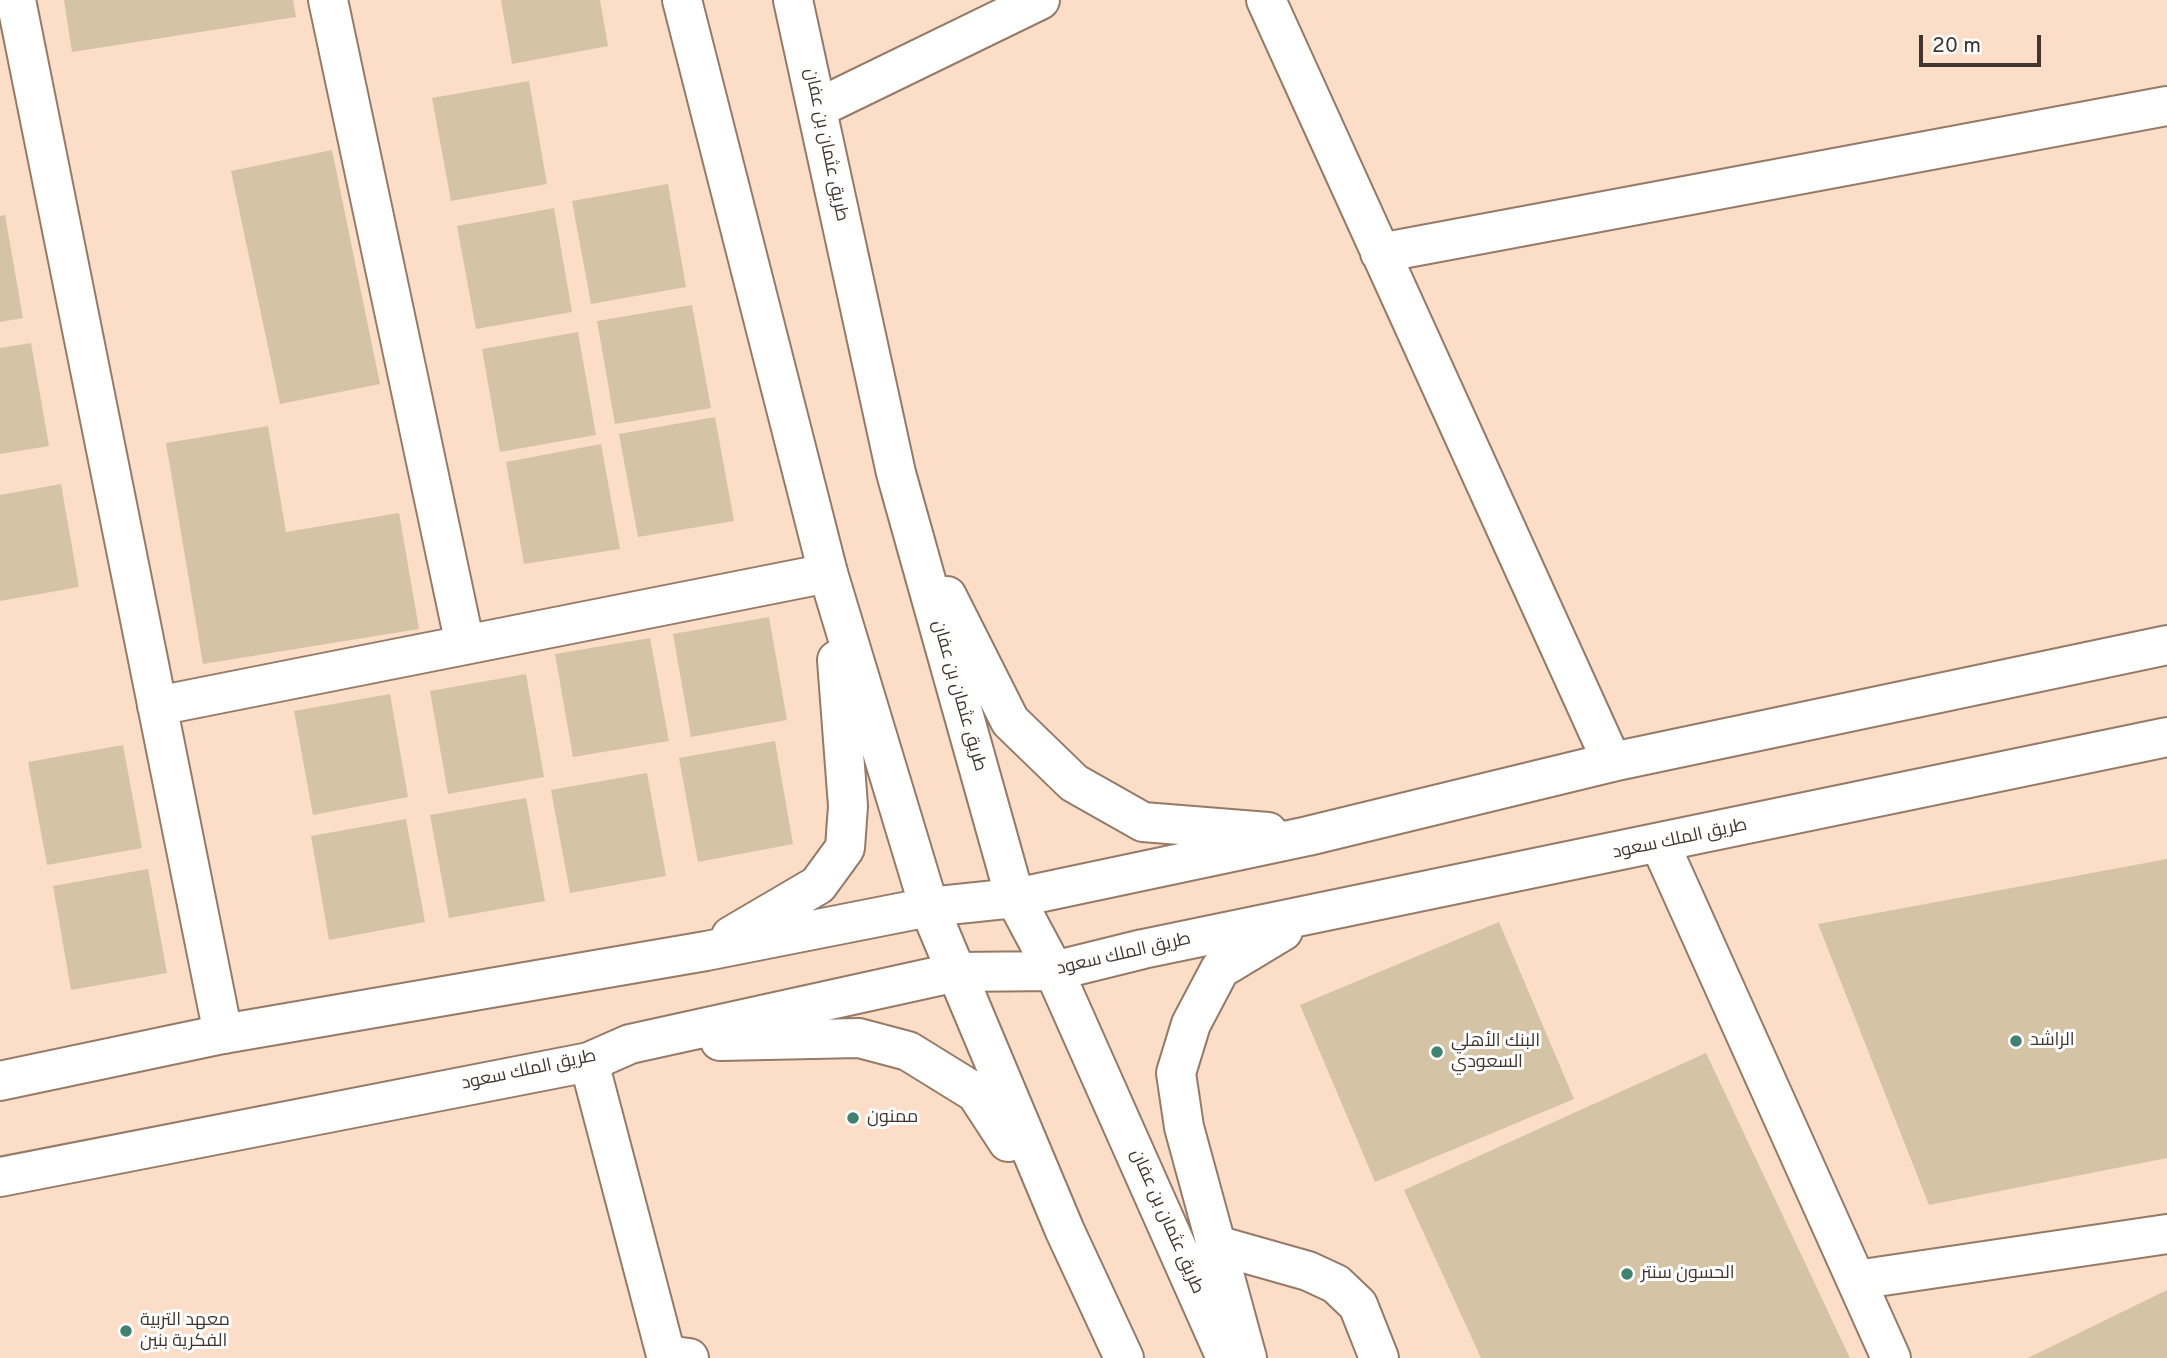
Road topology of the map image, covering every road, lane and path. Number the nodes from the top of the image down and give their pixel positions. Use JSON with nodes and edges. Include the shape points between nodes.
{"nodes":[{"id":1,"x":16,"y":0,"type":"edge"},
{"id":2,"x":328,"y":0,"type":"edge"},
{"id":3,"x":682,"y":0,"type":"edge"},
{"id":4,"x":793,"y":0,"type":"edge"},
{"id":5,"x":1266,"y":0,"type":"edge"},
{"id":6,"x":1015,"y":4,"type":"edge"},
{"id":7,"x":2167,"y":106,"type":"edge"},
{"id":8,"x":818,"y":108,"type":"junction"},
{"id":9,"x":1380,"y":253,"type":"junction"},
{"id":10,"x":907,"y":518,"type":"junction"},
{"id":11,"x":830,"y":580,"type":"junction"},
{"id":12,"x":465,"y":645,"type":"junction"},
{"id":13,"x":2167,"y":645,"type":"edge"},
{"id":14,"x":157,"y":706,"type":"junction"},
{"id":15,"x":2167,"y":737,"type":"edge"},
{"id":16,"x":1612,"y":762,"type":"junction"},
{"id":17,"x":1308,"y":836,"type":"junction"},
{"id":18,"x":1660,"y":844,"type":"junction"},
{"id":19,"x":1015,"y":898,"type":"junction"},
{"id":20,"x":1381,"y":901,"type":"junction"},
{"id":21,"x":929,"y":907,"type":"junction"},
{"id":22,"x":706,"y":951,"type":"junction"},
{"id":23,"x":1054,"y":971,"type":"junction"},
{"id":24,"x":957,"y":972,"type":"junction"},
{"id":25,"x":223,"y":1034,"type":"junction"},
{"id":26,"x":630,"y":1044,"type":"junction"},
{"id":27,"x":589,"y":1062,"type":"junction"},
{"id":28,"x":0,"y":1081,"type":"edge"},
{"id":29,"x":0,"y":1177,"type":"edge"},
{"id":30,"x":1065,"y":1231,"type":"junction"},
{"id":31,"x":2167,"y":1234,"type":"edge"},
{"id":32,"x":1216,"y":1245,"type":"junction"},
{"id":33,"x":1856,"y":1280,"type":"junction"},
{"id":34,"x":689,"y":1358,"type":"edge"},
{"id":35,"x":1124,"y":1358,"type":"edge"},
{"id":36,"x":1226,"y":1358,"type":"edge"},
{"id":37,"x":1247,"y":1358,"type":"edge"},
{"id":38,"x":1379,"y":1358,"type":"edge"},
{"id":39,"x":1891,"y":1358,"type":"edge"}],
"edges":[{"from":1,"to":14,"type":"main road"},
{"from":2,"to":12,"type":"main road"},
{"from":3,"to":11,"type":"main road"},
{"from":4,"to":8,"type":"main road","name":"طريق عثمان بن عفان"},
{"from":5,"to":9,"type":"main road"},
{"from":6,"to":8,"type":"main road"},
{"from":7,"to":9,"type":"main road"},
{"from":8,"to":10,"type":"main road","name":"طريق عثمان بن عفان"},
{"from":9,"to":16,"type":"main road"},
{"from":10,"to":17,"type":"main road","via":[[1010,721],[1074,783],[1143,822]]},
{"from":10,"to":19,"type":"main road","name":"طريق عثمان بن عفان"},
{"from":11,"to":12,"type":"main road"},
{"from":11,"to":21,"type":"main road"},
{"from":11,"to":22,"type":"main road","via":[[848,806],[845,848],[818,885]]},
{"from":12,"to":14,"type":"main road"},
{"from":13,"to":16,"type":"main road"},
{"from":14,"to":25,"type":"main road"},
{"from":15,"to":18,"type":"main road","name":"طريق الملك سعود"},
{"from":16,"to":17,"type":"main road"},
{"from":17,"to":19,"type":"main road"},
{"from":18,"to":20,"type":"main road","name":"طريق الملك سعود"},
{"from":18,"to":33,"type":"main road"},
{"from":19,"to":21,"type":"main road"},
{"from":19,"to":23,"type":"main road","name":"طريق عثمان بن عفان"},
{"from":20,"to":23,"type":"main road","name":"طريق الملك سعود"},
{"from":20,"to":32,"type":"main road","via":[[1280,931],[1220,969],[1191,1024],[1176,1073],[1184,1127]]},
{"from":21,"to":22,"type":"main road"},
{"from":21,"to":24,"type":"main road"},
{"from":22,"to":25,"type":"main road"},
{"from":23,"to":24,"type":"main road","name":"طريق الملك سعود"},
{"from":23,"to":36,"type":"main road","name":"طريق عثمان بن عفان"},
{"from":24,"to":26,"type":"main road","name":"طريق الملك سعود"},
{"from":24,"to":30,"type":"main road"},
{"from":25,"to":28,"type":"main road"},
{"from":26,"to":27,"type":"main road","name":"طريق الملك سعود"},
{"from":26,"to":30,"type":"main road","via":[[859,1038],[908,1052],[976,1093]]},
{"from":27,"to":29,"type":"main road","name":"طريق الملك سعود"},
{"from":27,"to":34,"type":"main road","via":[[666,1355]]},
{"from":30,"to":35,"type":"main road"},
{"from":31,"to":33,"type":"main road"},
{"from":32,"to":37,"type":"main road"},
{"from":32,"to":38,"type":"main road","via":[[1308,1271],[1336,1284],[1358,1305]]},
{"from":33,"to":39,"type":"main road"}]}
